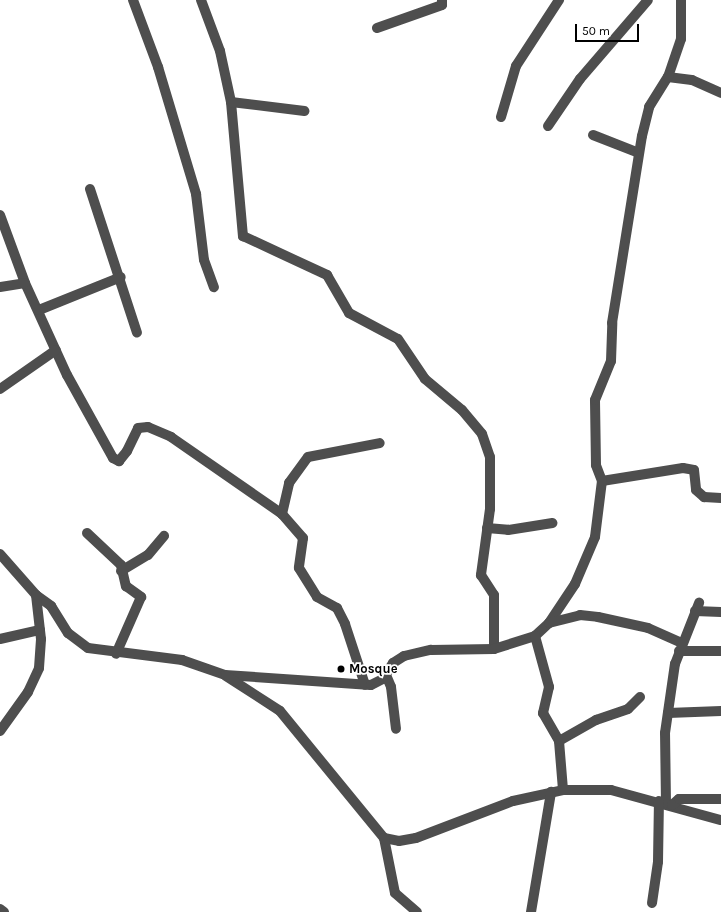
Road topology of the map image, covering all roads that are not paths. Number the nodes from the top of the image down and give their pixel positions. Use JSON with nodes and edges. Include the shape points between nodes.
{"nodes":[{"id":1,"x":133,"y":0,"type":"edge"},
{"id":2,"x":201,"y":0,"type":"edge"},
{"id":3,"x":442,"y":0,"type":"edge"},
{"id":4,"x":560,"y":0,"type":"edge"},
{"id":5,"x":648,"y":0,"type":"edge"},
{"id":6,"x":681,"y":0,"type":"edge"},
{"id":7,"x":377,"y":28,"type":"dead end"},
{"id":8,"x":668,"y":77,"type":"junction"},
{"id":9,"x":721,"y":92,"type":"edge"},
{"id":10,"x":231,"y":102,"type":"junction"},
{"id":11,"x":304,"y":111,"type":"dead end"},
{"id":12,"x":501,"y":117,"type":"dead end"},
{"id":13,"x":548,"y":126,"type":"dead end"},
{"id":14,"x":593,"y":135,"type":"dead end"},
{"id":15,"x":639,"y":153,"type":"junction"},
{"id":16,"x":90,"y":189,"type":"dead end"},
{"id":17,"x":0,"y":215,"type":"edge"},
{"id":18,"x":121,"y":276,"type":"junction"},
{"id":19,"x":25,"y":283,"type":"junction"},
{"id":20,"x":0,"y":287,"type":"edge"},
{"id":21,"x":214,"y":287,"type":"dead end"},
{"id":22,"x":39,"y":310,"type":"junction"},
{"id":23,"x":137,"y":333,"type":"dead end"},
{"id":24,"x":56,"y":350,"type":"junction"},
{"id":25,"x":0,"y":390,"type":"edge"},
{"id":26,"x":380,"y":443,"type":"dead end"},
{"id":27,"x":602,"y":481,"type":"junction"},
{"id":28,"x":721,"y":498,"type":"edge"},
{"id":29,"x":282,"y":514,"type":"junction"},
{"id":30,"x":552,"y":523,"type":"dead end"},
{"id":31,"x":487,"y":528,"type":"junction"},
{"id":32,"x":87,"y":533,"type":"dead end"},
{"id":33,"x":164,"y":536,"type":"dead end"},
{"id":34,"x":0,"y":554,"type":"edge"},
{"id":35,"x":121,"y":570,"type":"junction"},
{"id":36,"x":36,"y":595,"type":"junction"},
{"id":37,"x":721,"y":612,"type":"edge"},
{"id":38,"x":549,"y":624,"type":"junction"},
{"id":39,"x":40,"y":630,"type":"junction"},
{"id":40,"x":535,"y":636,"type":"junction"},
{"id":41,"x":0,"y":639,"type":"edge"},
{"id":42,"x":681,"y":647,"type":"junction"},
{"id":43,"x":494,"y":648,"type":"junction"},
{"id":44,"x":721,"y":652,"type":"edge"},
{"id":45,"x":116,"y":654,"type":"junction"},
{"id":46,"x":225,"y":674,"type":"junction"},
{"id":47,"x":386,"y":675,"type":"junction"},
{"id":48,"x":365,"y":685,"type":"junction"},
{"id":49,"x":640,"y":697,"type":"dead end"},
{"id":50,"x":721,"y":711,"type":"edge"},
{"id":51,"x":668,"y":713,"type":"junction"},
{"id":52,"x":396,"y":729,"type":"dead end"},
{"id":53,"x":0,"y":732,"type":"edge"},
{"id":54,"x":559,"y":741,"type":"junction"},
{"id":55,"x":562,"y":790,"type":"junction"},
{"id":56,"x":551,"y":792,"type":"junction"},
{"id":57,"x":721,"y":799,"type":"edge"},
{"id":58,"x":666,"y":803,"type":"junction"},
{"id":59,"x":721,"y":820,"type":"edge"},
{"id":60,"x":384,"y":838,"type":"junction"},
{"id":61,"x":652,"y":903,"type":"dead end"},
{"id":62,"x":0,"y":909,"type":"edge"},
{"id":63,"x":4,"y":912,"type":"edge"},
{"id":64,"x":417,"y":912,"type":"edge"},
{"id":65,"x":531,"y":912,"type":"edge"}],
"edges":[{"from":1,"to":21,"type":"street","via":[[158,67],[196,194],[204,260]]},
{"from":2,"to":10,"type":"street","via":[[220,51]]},
{"from":3,"to":7,"type":"street","via":[[442,5]]},
{"from":4,"to":12,"type":"street","via":[[516,66]]},
{"from":5,"to":13,"type":"street","via":[[580,79]]},
{"from":6,"to":8,"type":"street","via":[[681,39]]},
{"from":8,"to":9,"type":"street","via":[[692,80]]},
{"from":8,"to":15,"type":"street","via":[[649,107]]},
{"from":10,"to":11,"type":"street"},
{"from":10,"to":31,"type":"street","via":[[243,236],[327,275],[348,313],[398,339],[425,379],[477,428],[490,457],[490,510]]},
{"from":14,"to":15,"type":"street"},
{"from":15,"to":27,"type":"street","via":[[612,323],[611,361],[595,400],[596,465]]},
{"from":16,"to":18,"type":"street"},
{"from":17,"to":19,"type":"street"},
{"from":18,"to":22,"type":"street"},
{"from":18,"to":23,"type":"street"},
{"from":19,"to":20,"type":"street"},
{"from":19,"to":22,"type":"street"},
{"from":22,"to":24,"type":"street"},
{"from":24,"to":25,"type":"street"},
{"from":24,"to":29,"type":"street","via":[[113,458],[119,461],[138,428],[148,427],[171,437]]},
{"from":26,"to":29,"type":"street","via":[[308,457],[289,483]]},
{"from":27,"to":28,"type":"street","via":[[683,468],[694,470],[696,490],[704,497]]},
{"from":27,"to":38,"type":"street","via":[[595,537],[575,584]]},
{"from":29,"to":48,"type":"street","via":[[303,538],[299,568],[317,597],[337,608],[340,613]]},
{"from":30,"to":31,"type":"street","via":[[508,530]]},
{"from":31,"to":43,"type":"street","via":[[481,574],[494,595]]},
{"from":32,"to":35,"type":"street","via":[[121,565]]},
{"from":33,"to":35,"type":"street","via":[[148,555]]},
{"from":34,"to":36,"type":"street"},
{"from":35,"to":45,"type":"street","via":[[131,592],[141,597]]},
{"from":36,"to":39,"type":"street"},
{"from":36,"to":45,"type":"street","via":[[51,606],[77,642],[88,648]]},
{"from":37,"to":42,"type":"street","via":[[697,607]]},
{"from":38,"to":40,"type":"street"},
{"from":38,"to":42,"type":"street","via":[[580,615],[598,617],[648,628]]},
{"from":39,"to":41,"type":"street"},
{"from":39,"to":53,"type":"street","via":[[39,668],[28,692]]},
{"from":40,"to":43,"type":"street"},
{"from":40,"to":54,"type":"street","via":[[549,687],[543,713]]},
{"from":42,"to":44,"type":"street"},
{"from":42,"to":51,"type":"street"},
{"from":43,"to":47,"type":"street","via":[[431,650],[404,656],[393,663]]},
{"from":45,"to":46,"type":"street","via":[[182,660]]},
{"from":46,"to":48,"type":"street"},
{"from":46,"to":60,"type":"street","via":[[280,711]]},
{"from":47,"to":48,"type":"street"},
{"from":47,"to":52,"type":"street","via":[[391,687]]},
{"from":49,"to":54,"type":"street","via":[[628,709],[596,720]]},
{"from":50,"to":51,"type":"street"},
{"from":51,"to":58,"type":"street"},
{"from":54,"to":55,"type":"street"},
{"from":55,"to":56,"type":"street"},
{"from":55,"to":58,"type":"street","via":[[612,790]]},
{"from":56,"to":60,"type":"street","via":[[513,801],[416,838],[399,841]]},
{"from":56,"to":65,"type":"street"},
{"from":57,"to":58,"type":"street","via":[[679,799]]},
{"from":58,"to":59,"type":"street"},
{"from":58,"to":61,"type":"street"},
{"from":60,"to":64,"type":"street","via":[[395,893]]},
{"from":62,"to":63,"type":"street"}]}
